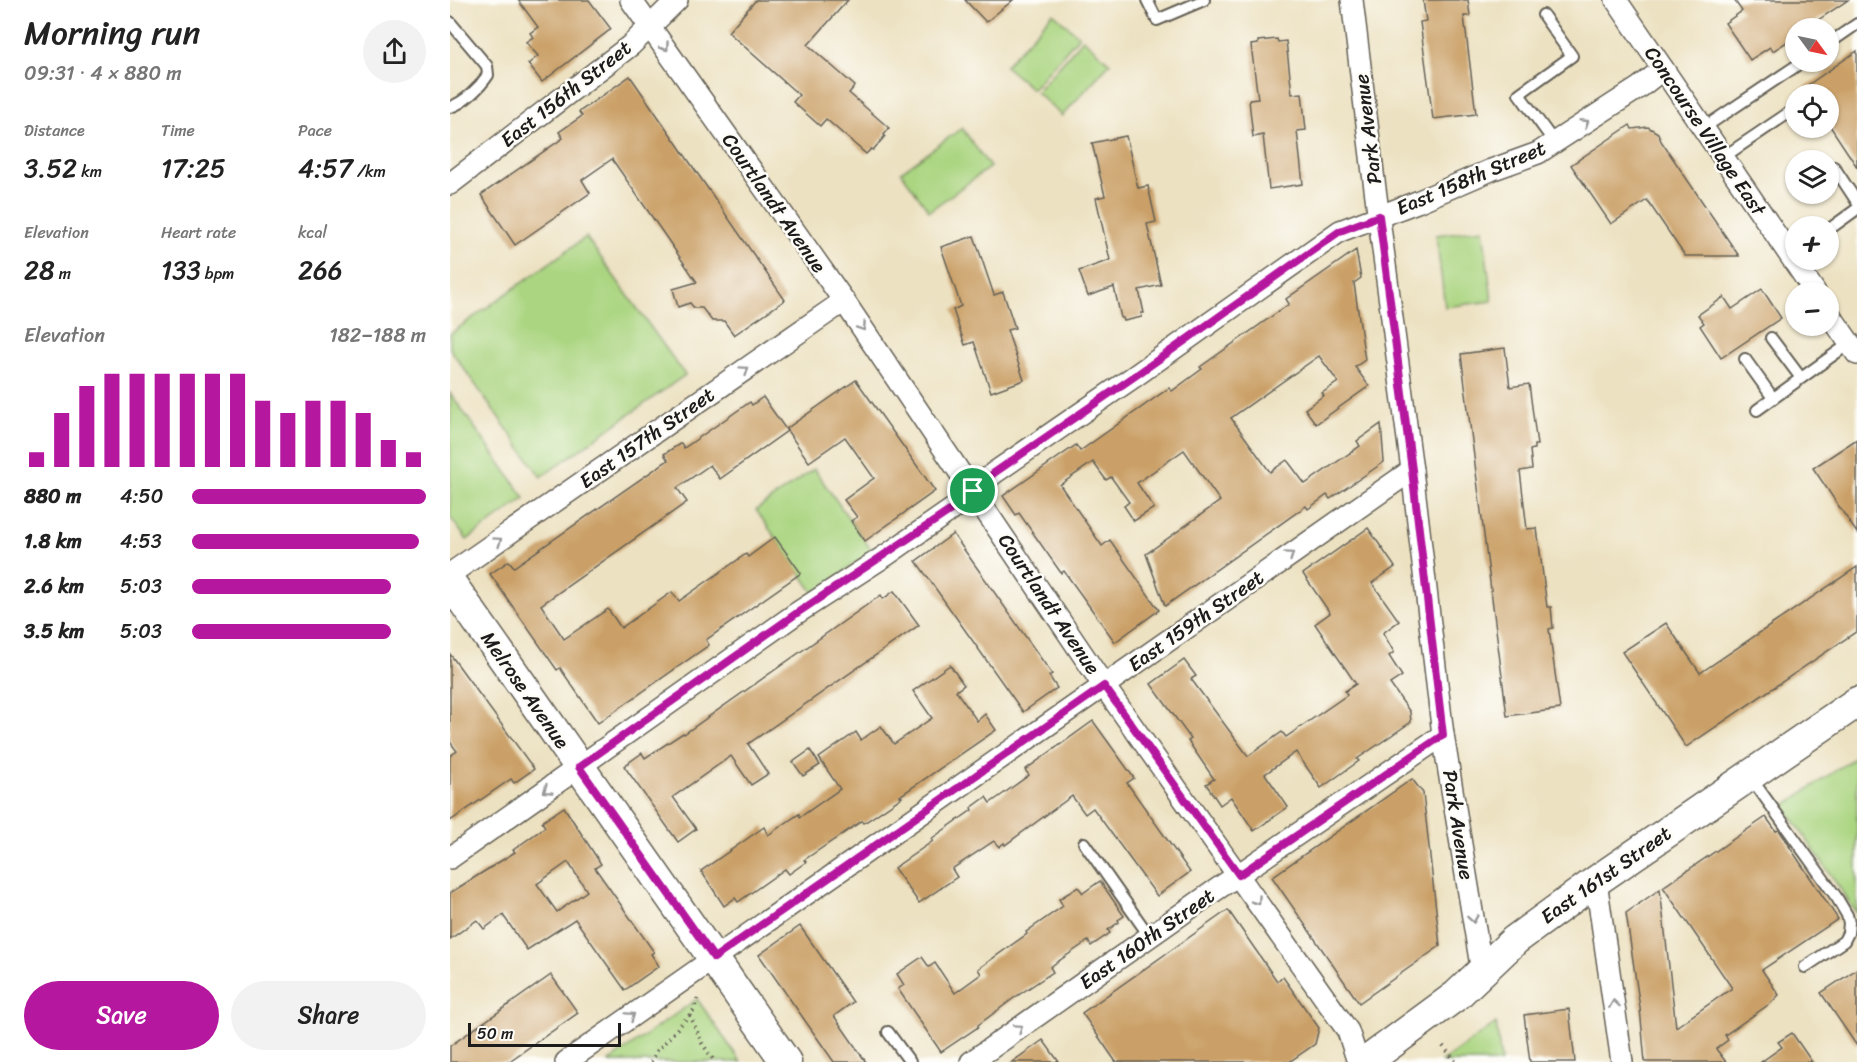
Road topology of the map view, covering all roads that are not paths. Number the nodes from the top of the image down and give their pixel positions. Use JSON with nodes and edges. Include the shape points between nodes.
{"nodes":[{"id":1,"x":631,"y":0,"type":"edge"},
{"id":2,"x":677,"y":0,"type":"edge"},
{"id":3,"x":1147,"y":0,"type":"edge"},
{"id":4,"x":1204,"y":0,"type":"edge"},
{"id":5,"x":1352,"y":0,"type":"edge"},
{"id":6,"x":1616,"y":0,"type":"edge"},
{"id":7,"x":1543,"y":15,"type":"dead end"},
{"id":8,"x":450,"y":22,"type":"edge"},
{"id":9,"x":1857,"y":24,"type":"edge"},
{"id":10,"x":650,"y":25,"type":"junction"},
{"id":11,"x":1839,"y":36,"type":"edge"},
{"id":12,"x":1663,"y":69,"type":"junction"},
{"id":13,"x":1787,"y":72,"type":"edge"},
{"id":14,"x":450,"y":107,"type":"edge"},
{"id":15,"x":1785,"y":115,"type":"edge"},
{"id":16,"x":1702,"y":129,"type":"junction"},
{"id":17,"x":1554,"y":142,"type":"junction"},
{"id":18,"x":1722,"y":158,"type":"junction"},
{"id":19,"x":1839,"y":175,"type":"edge"},
{"id":20,"x":452,"y":178,"type":"edge"},
{"id":21,"x":1857,"y":202,"type":"edge"},
{"id":22,"x":1857,"y":210,"type":"edge"},
{"id":23,"x":1379,"y":216,"type":"junction"},
{"id":24,"x":1839,"y":222,"type":"edge"},
{"id":25,"x":1785,"y":245,"type":"edge"},
{"id":26,"x":844,"y":301,"type":"junction"},
{"id":27,"x":1839,"y":328,"type":"edge"},
{"id":28,"x":1772,"y":338,"type":"dead end"},
{"id":29,"x":1853,"y":349,"type":"edge"},
{"id":30,"x":1745,"y":359,"type":"dead end"},
{"id":31,"x":1801,"y":378,"type":"junction"},
{"id":32,"x":1773,"y":398,"type":"junction"},
{"id":33,"x":1757,"y":410,"type":"dead end"},
{"id":34,"x":1412,"y":470,"type":"junction"},
{"id":35,"x":973,"y":491,"type":"junction"},
{"id":36,"x":450,"y":574,"type":"edge"},
{"id":37,"x":450,"y":582,"type":"edge"},
{"id":38,"x":1104,"y":686,"type":"junction"},
{"id":39,"x":1857,"y":702,"type":"edge"},
{"id":40,"x":1443,"y":735,"type":"junction"},
{"id":41,"x":579,"y":767,"type":"junction"},
{"id":42,"x":1749,"y":775,"type":"junction"},
{"id":43,"x":1084,"y":843,"type":"dead end"},
{"id":44,"x":450,"y":858,"type":"edge"},
{"id":45,"x":1239,"y":875,"type":"junction"},
{"id":46,"x":1596,"y":881,"type":"junction"},
{"id":47,"x":1150,"y":937,"type":"junction"},
{"id":48,"x":714,"y":958,"type":"junction"},
{"id":49,"x":1804,"y":967,"type":"dead end"},
{"id":50,"x":1482,"y":972,"type":"junction"},
{"id":51,"x":888,"y":1032,"type":"dead end"},
{"id":52,"x":566,"y":1062,"type":"edge"},
{"id":53,"x":786,"y":1062,"type":"edge"},
{"id":54,"x":910,"y":1062,"type":"edge"},
{"id":55,"x":971,"y":1062,"type":"edge"},
{"id":56,"x":1358,"y":1062,"type":"edge"},
{"id":57,"x":1366,"y":1062,"type":"edge"},
{"id":58,"x":1622,"y":1062,"type":"edge"}],
"edges":[{"from":1,"to":10,"type":"street","name":"Courtlandt Avenue"},
{"from":2,"to":10,"type":"street","name":"East 156th Street"},
{"from":3,"to":4,"type":"lane","via":[[1157,20]]},
{"from":5,"to":23,"type":"street","name":"Park Avenue"},
{"from":6,"to":12,"type":"street","name":"Concourse Village East"},
{"from":7,"to":17,"type":"lane","via":[[1572,56],[1519,94]]},
{"from":8,"to":14,"type":"lane","via":[[487,66],[488,75]]},
{"from":9,"to":11,"type":"lane"},
{"from":10,"to":20,"type":"street","name":"East 156th Street","via":[[632,45]]},
{"from":10,"to":26,"type":"street","name":"Courtlandt Avenue","one_way":true},
{"from":12,"to":16,"type":"street","name":"Concourse Village East"},
{"from":17,"to":12,"type":"street","name":"East 158th Street","one_way":true},
{"from":13,"to":16,"type":"lane"},
{"from":15,"to":18,"type":"lane"},
{"from":16,"to":18,"type":"street","name":"Concourse Village East"},
{"from":17,"to":23,"type":"street","name":"East 158th Street","via":[[1527,158]]},
{"from":18,"to":25,"type":"street","name":"Concourse Village East"},
{"from":19,"to":21,"type":"lane"},
{"from":22,"to":24,"type":"lane"},
{"from":23,"to":34,"type":"street","name":"Park Avenue"},
{"from":23,"to":35,"type":"street","name":"East 158th Street","via":[[1340,231]]},
{"from":26,"to":35,"type":"street","name":"Courtlandt Avenue","one_way":true},
{"from":36,"to":26,"type":"street","name":"East 157th Street","one_way":true},
{"from":27,"to":29,"type":"street"},
{"from":28,"to":31,"type":"lane"},
{"from":29,"to":31,"type":"lane"},
{"from":30,"to":32,"type":"lane"},
{"from":31,"to":32,"type":"lane"},
{"from":32,"to":33,"type":"lane"},
{"from":38,"to":34,"type":"street","name":"East 159th Street","one_way":true},
{"from":34,"to":40,"type":"street","name":"Park Avenue"},
{"from":35,"to":38,"type":"street","name":"Courtlandt Avenue"},
{"from":35,"to":41,"type":"street","name":"East 158th Street","via":[[954,508]]},
{"from":37,"to":41,"type":"main road","name":"Melrose Avenue"},
{"from":38,"to":45,"type":"street","name":"Courtlandt Avenue"},
{"from":38,"to":48,"type":"street","name":"East 159th Street"},
{"from":39,"to":42,"type":"main road","name":"East 161st Street"},
{"from":40,"to":45,"type":"street","name":"East 160th Street"},
{"from":40,"to":50,"type":"street","name":"Park Avenue","one_way":true},
{"from":41,"to":44,"type":"street","name":"East 158th Street","one_way":true},
{"from":41,"to":48,"type":"main road","name":"Melrose Avenue"},
{"from":42,"to":46,"type":"main road","name":"East 161st Street"},
{"from":42,"to":49,"type":"lane","via":[[1847,915],[1848,933],[1844,941]]},
{"from":43,"to":47,"type":"lane"},
{"from":45,"to":47,"type":"street","name":"East 160th Street"},
{"from":45,"to":56,"type":"street","name":"Courtlandt Avenue","one_way":true,"via":[[1348,1031]]},
{"from":46,"to":50,"type":"main road","name":"East 161st Street","via":[[1515,940]]},
{"from":58,"to":46,"type":"street","one_way":true},
{"from":55,"to":47,"type":"street","name":"East 160th Street","one_way":true},
{"from":52,"to":48,"type":"street","name":"East 159th Street","one_way":true},
{"from":48,"to":53,"type":"main road","name":"Melrose Avenue"},
{"from":50,"to":57,"type":"main road","name":"East 161st Street"},
{"from":51,"to":54,"type":"lane"}]}
